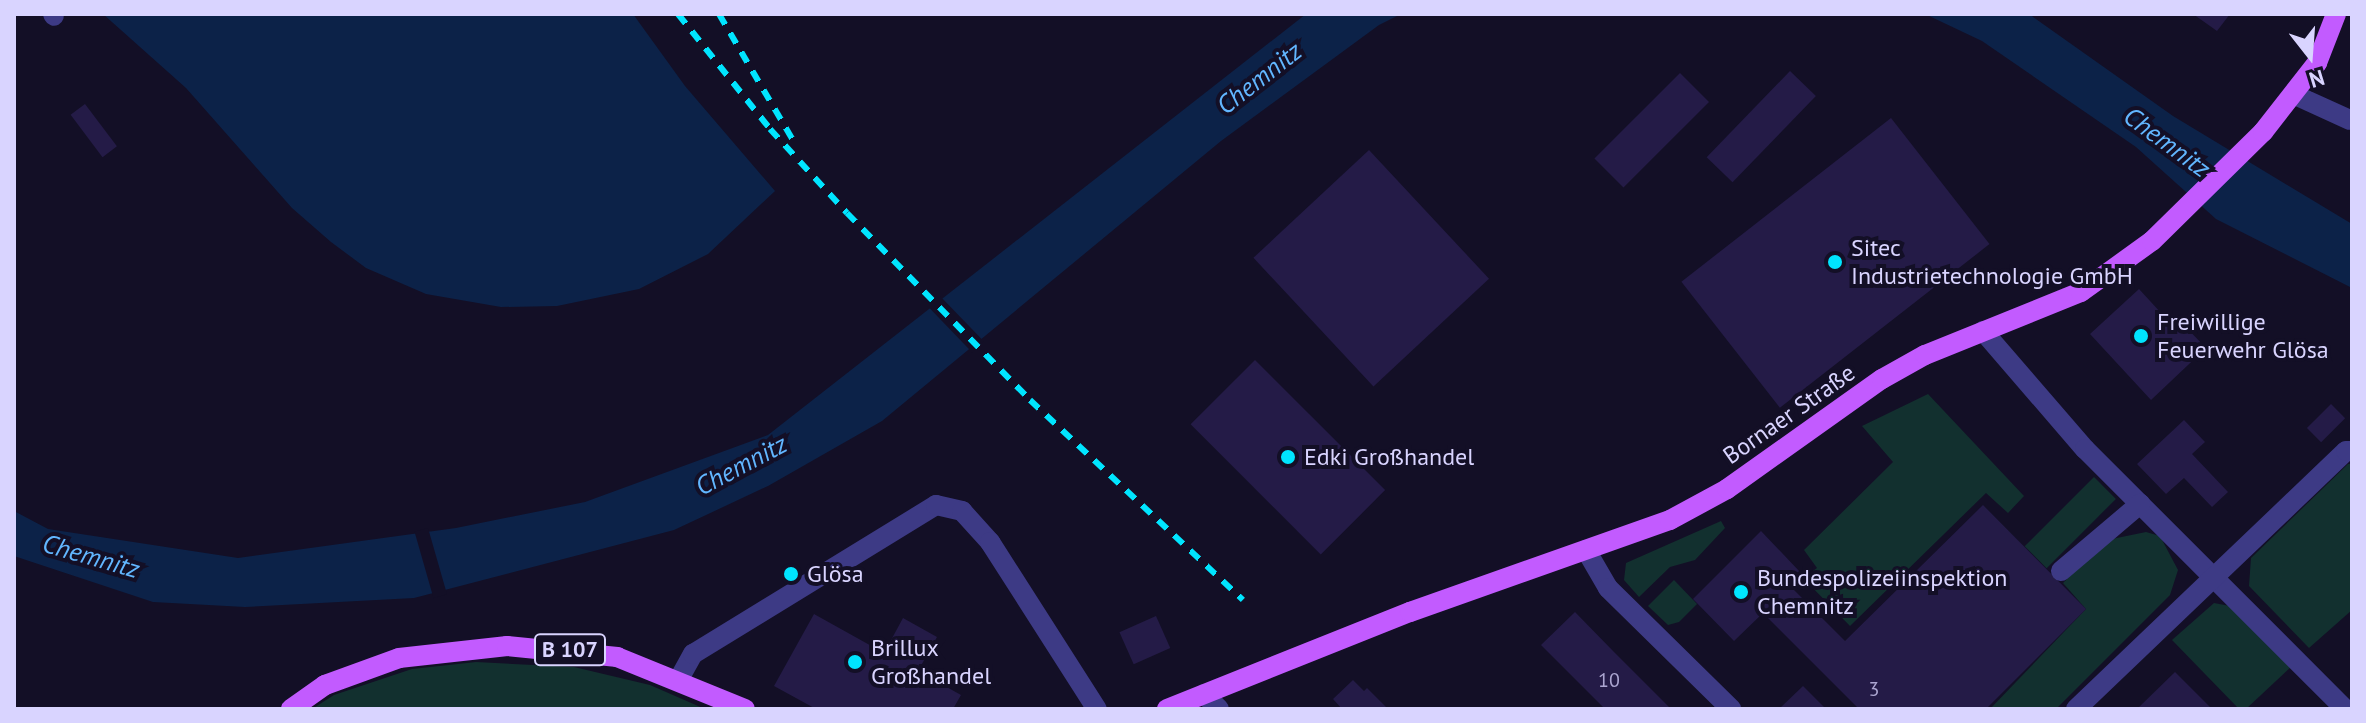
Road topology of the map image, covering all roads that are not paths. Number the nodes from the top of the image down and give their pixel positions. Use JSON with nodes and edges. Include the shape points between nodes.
{"nodes":[{"id":1,"x":2336,"y":14,"type":"edge"},
{"id":2,"x":2295,"y":95,"type":"junction"},
{"id":3,"x":2350,"y":120,"type":"dead end"},
{"id":4,"x":1983,"y":331,"type":"junction"},
{"id":5,"x":2352,"y":451,"type":"edge"},
{"id":6,"x":2140,"y":504,"type":"junction"},
{"id":7,"x":1586,"y":550,"type":"junction"},
{"id":8,"x":2061,"y":571,"type":"dead end"},
{"id":9,"x":2216,"y":579,"type":"junction"},
{"id":10,"x":679,"y":679,"type":"junction"},
{"id":11,"x":1212,"y":701,"type":"edge"},
{"id":12,"x":291,"y":709,"type":"edge"},
{"id":13,"x":745,"y":709,"type":"edge"},
{"id":14,"x":1097,"y":709,"type":"edge"},
{"id":15,"x":1167,"y":709,"type":"edge"},
{"id":16,"x":1731,"y":709,"type":"edge"},
{"id":17,"x":2076,"y":709,"type":"edge"},
{"id":18,"x":2345,"y":709,"type":"edge"}],
"edges":[{"from":1,"to":2,"type":"main road","name":"Bornaer Straße","via":[[2317,63]]},
{"from":2,"to":3,"type":"lane"},
{"from":2,"to":4,"type":"main road","name":"Bornaer Straße","via":[[2173,221],[2081,292]]},
{"from":4,"to":6,"type":"lane"},
{"from":4,"to":7,"type":"main road","name":"Bornaer Straße","via":[[1882,379],[1701,506]]},
{"from":5,"to":9,"type":"lane","via":[[2346,451]]},
{"from":6,"to":8,"type":"lane"},
{"from":6,"to":9,"type":"lane"},
{"from":7,"to":11,"type":"main road","name":"Bornaer Straße","via":[[1410,612]]},
{"from":7,"to":16,"type":"lane","via":[[1608,588]]},
{"from":9,"to":17,"type":"lane"},
{"from":9,"to":18,"type":"lane"},
{"from":10,"to":12,"type":"main road","number":"B 107","via":[[617,657],[559,648],[457,649],[359,670]]},
{"from":10,"to":13,"type":"main road","number":"B 107"},
{"from":10,"to":14,"type":"lane","via":[[693,654],[936,505],[962,511],[990,542]]},
{"from":11,"to":15,"type":"main road","name":"Bornaer Straße"}]}
